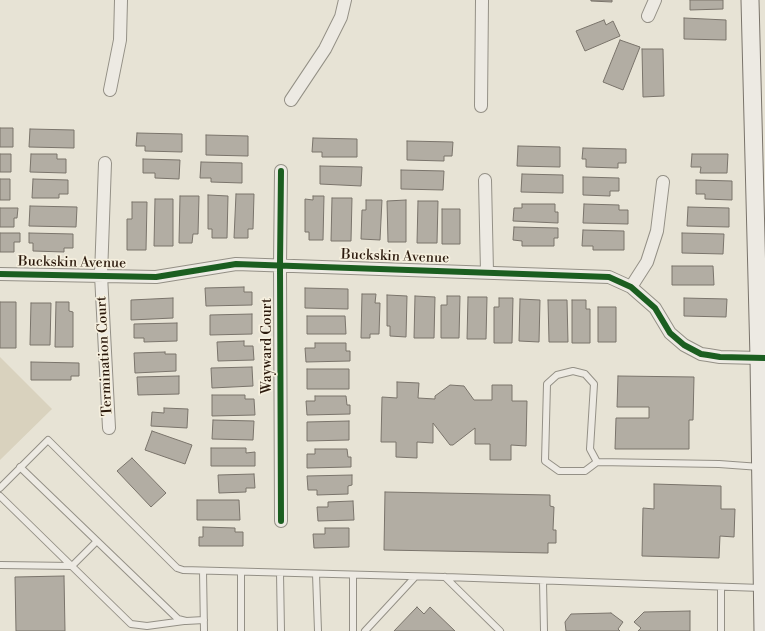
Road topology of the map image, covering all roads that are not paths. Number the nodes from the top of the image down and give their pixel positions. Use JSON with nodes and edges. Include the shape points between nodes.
{"nodes":[{"id":1,"x":121,"y":0,"type":"edge"},
{"id":2,"x":345,"y":0,"type":"edge"},
{"id":3,"x":482,"y":0,"type":"edge"},
{"id":4,"x":655,"y":0,"type":"edge"},
{"id":5,"x":750,"y":0,"type":"edge"},
{"id":6,"x":648,"y":16,"type":"dead end"},
{"id":7,"x":110,"y":90,"type":"dead end"},
{"id":8,"x":291,"y":100,"type":"dead end"},
{"id":9,"x":481,"y":106,"type":"dead end"},
{"id":10,"x":105,"y":163,"type":"dead end"},
{"id":11,"x":281,"y":171,"type":"dead end"},
{"id":12,"x":485,"y":180,"type":"dead end"},
{"id":13,"x":663,"y":182,"type":"dead end"},
{"id":14,"x":280,"y":266,"type":"junction"},
{"id":15,"x":487,"y":272,"type":"junction"},
{"id":16,"x":0,"y":274,"type":"edge"},
{"id":17,"x":101,"y":275,"type":"junction"},
{"id":18,"x":631,"y":287,"type":"junction"},
{"id":19,"x":759,"y":358,"type":"junction"},
{"id":20,"x":109,"y":428,"type":"dead end"},
{"id":21,"x":597,"y":462,"type":"junction"},
{"id":22,"x":20,"y":467,"type":"junction"},
{"id":23,"x":760,"y":467,"type":"junction"},
{"id":24,"x":0,"y":488,"type":"edge"},
{"id":25,"x":0,"y":496,"type":"edge"},
{"id":26,"x":281,"y":521,"type":"dead end"},
{"id":27,"x":97,"y":541,"type":"junction"},
{"id":28,"x":0,"y":564,"type":"edge"},
{"id":29,"x":72,"y":566,"type":"junction"},
{"id":30,"x":203,"y":571,"type":"junction"},
{"id":31,"x":241,"y":572,"type":"junction"},
{"id":32,"x":280,"y":573,"type":"junction"},
{"id":33,"x":316,"y":574,"type":"junction"},
{"id":34,"x":353,"y":575,"type":"junction"},
{"id":35,"x":416,"y":576,"type":"junction"},
{"id":36,"x":445,"y":577,"type":"junction"},
{"id":37,"x":543,"y":581,"type":"junction"},
{"id":38,"x":721,"y":587,"type":"junction"},
{"id":39,"x":762,"y":588,"type":"junction"},
{"id":40,"x":186,"y":620,"type":"junction"},
{"id":41,"x":204,"y":620,"type":"junction"},
{"id":42,"x":204,"y":631,"type":"edge"},
{"id":43,"x":241,"y":631,"type":"edge"},
{"id":44,"x":281,"y":631,"type":"edge"},
{"id":45,"x":318,"y":631,"type":"edge"},
{"id":46,"x":354,"y":631,"type":"edge"},
{"id":47,"x":365,"y":631,"type":"edge"},
{"id":48,"x":500,"y":631,"type":"edge"},
{"id":49,"x":544,"y":631,"type":"edge"},
{"id":50,"x":721,"y":631,"type":"edge"},
{"id":51,"x":762,"y":631,"type":"edge"}],
"edges":[{"from":1,"to":7,"type":"street","via":[[120,40]]},
{"from":2,"to":8,"type":"street","via":[[341,17],[325,49]]},
{"from":3,"to":9,"type":"street"},
{"from":4,"to":6,"type":"street"},
{"from":5,"to":19,"type":"main road"},
{"from":10,"to":17,"type":"street","name":"Termination Court"},
{"from":11,"to":14,"type":"street","name":"Wayward Court"},
{"from":12,"to":15,"type":"street"},
{"from":13,"to":18,"type":"street","via":[[657,231],[647,262]]},
{"from":14,"to":15,"type":"street","name":"Buckskin Avenue"},
{"from":14,"to":17,"type":"street","name":"Buckskin Avenue","via":[[236,264],[156,276]]},
{"from":14,"to":26,"type":"street","name":"Wayward Court"},
{"from":15,"to":18,"type":"street","name":"Buckskin Avenue","via":[[609,277]]},
{"from":16,"to":17,"type":"street","name":"Buckskin Avenue"},
{"from":17,"to":20,"type":"street","name":"Termination Court"},
{"from":18,"to":19,"type":"street","name":"Buckskin Avenue","via":[[655,308],[670,333],[684,345],[701,354]]},
{"from":19,"to":23,"type":"main road"},
{"from":21,"to":21,"type":"lane","via":[[590,448],[594,384],[585,374],[573,371],[557,375],[547,384],[545,461],[558,471],[584,471]]},
{"from":21,"to":23,"type":"lane"},
{"from":22,"to":24,"type":"lane"},
{"from":22,"to":27,"type":"lane"},
{"from":22,"to":30,"type":"lane","via":[[48,440],[177,568]]},
{"from":23,"to":39,"type":"main road"},
{"from":25,"to":29,"type":"lane"},
{"from":27,"to":29,"type":"lane"},
{"from":27,"to":40,"type":"lane","via":[[178,619]]},
{"from":28,"to":29,"type":"lane"},
{"from":29,"to":40,"type":"lane","via":[[131,624],[147,626]]},
{"from":30,"to":31,"type":"lane"},
{"from":30,"to":41,"type":"lane"},
{"from":31,"to":32,"type":"lane"},
{"from":31,"to":43,"type":"lane"},
{"from":32,"to":33,"type":"lane"},
{"from":32,"to":44,"type":"lane"},
{"from":33,"to":34,"type":"lane"},
{"from":33,"to":45,"type":"lane"},
{"from":34,"to":35,"type":"lane"},
{"from":34,"to":46,"type":"lane"},
{"from":35,"to":36,"type":"lane"},
{"from":35,"to":47,"type":"lane"},
{"from":36,"to":37,"type":"lane"},
{"from":36,"to":48,"type":"lane"},
{"from":37,"to":38,"type":"lane"},
{"from":37,"to":49,"type":"lane"},
{"from":38,"to":39,"type":"lane"},
{"from":38,"to":50,"type":"lane"},
{"from":39,"to":51,"type":"main road"},
{"from":40,"to":41,"type":"lane"},
{"from":41,"to":42,"type":"lane"}]}
